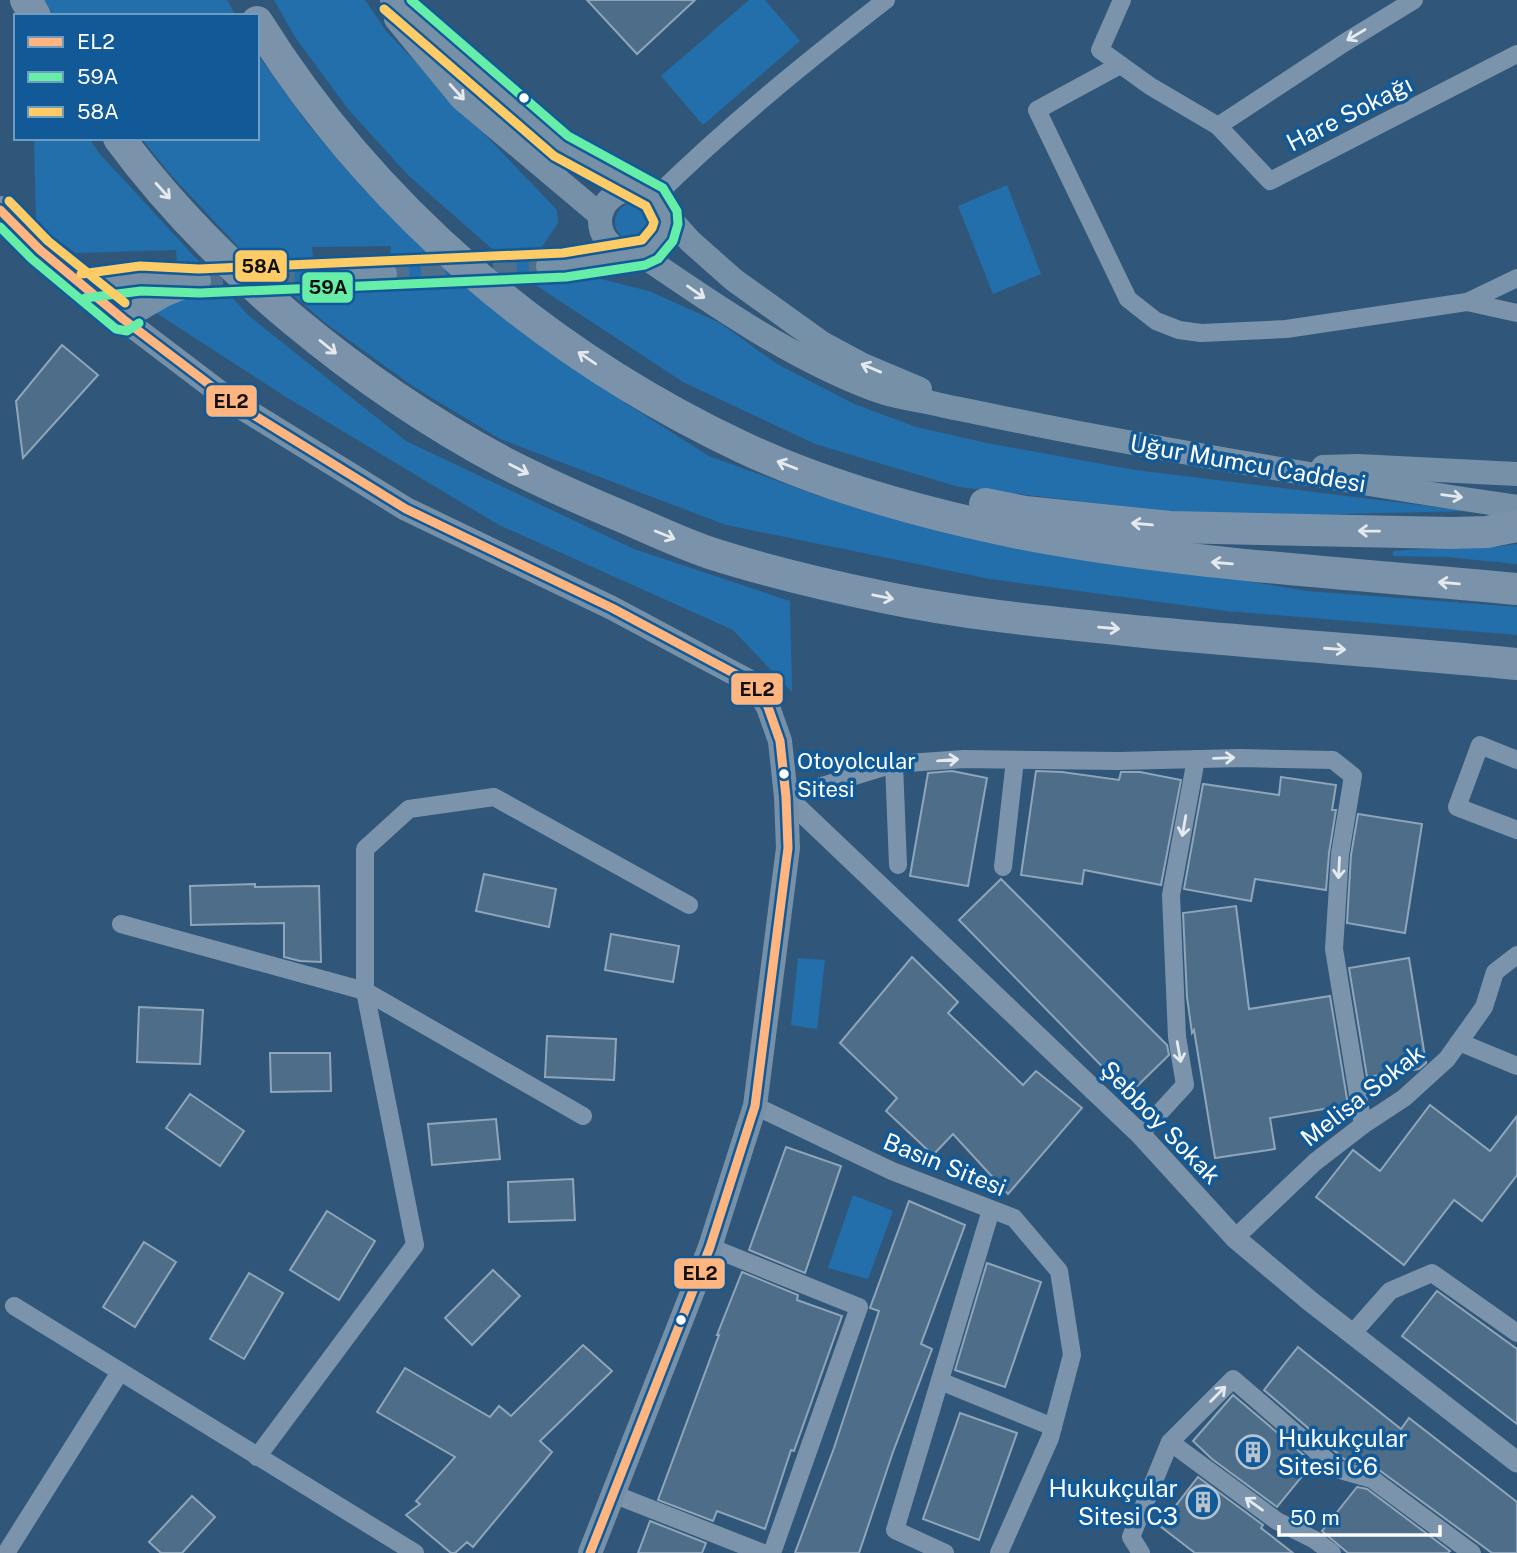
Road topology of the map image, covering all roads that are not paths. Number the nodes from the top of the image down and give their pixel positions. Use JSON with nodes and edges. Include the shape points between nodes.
{"nodes":[{"id":1,"x":386,"y":0,"type":"edge"},
{"id":2,"x":392,"y":0,"type":"edge"},
{"id":3,"x":886,"y":0,"type":"edge"},
{"id":4,"x":1122,"y":0,"type":"edge"},
{"id":5,"x":1414,"y":0,"type":"edge"},
{"id":6,"x":259,"y":25,"type":"edge"},
{"id":7,"x":1517,"y":54,"type":"edge"},
{"id":8,"x":1120,"y":65,"type":"junction"},
{"id":9,"x":1218,"y":126,"type":"junction"},
{"id":10,"x":120,"y":140,"type":"edge"},
{"id":11,"x":653,"y":200,"type":"junction"},
{"id":12,"x":0,"y":210,"type":"edge"},
{"id":13,"x":600,"y":222,"type":"junction"},
{"id":14,"x":635,"y":254,"type":"junction"},
{"id":15,"x":385,"y":274,"type":"tunnel mouth"},
{"id":16,"x":315,"y":276,"type":"tunnel mouth"},
{"id":17,"x":1517,"y":278,"type":"edge"},
{"id":18,"x":83,"y":286,"type":"junction"},
{"id":19,"x":1466,"y":302,"type":"junction"},
{"id":20,"x":1517,"y":313,"type":"edge"},
{"id":21,"x":122,"y":319,"type":"junction"},
{"id":22,"x":979,"y":413,"type":"junction"},
{"id":23,"x":1288,"y":469,"type":"junction"},
{"id":24,"x":1517,"y":474,"type":"edge"},
{"id":25,"x":838,"y":484,"type":"junction"},
{"id":26,"x":1517,"y":507,"type":"edge"},
{"id":27,"x":1502,"y":529,"type":"edge"},
{"id":28,"x":1517,"y":589,"type":"edge"},
{"id":29,"x":1517,"y":664,"type":"edge"},
{"id":30,"x":1196,"y":759,"type":"junction"},
{"id":31,"x":1016,"y":760,"type":"junction"},
{"id":32,"x":1517,"y":760,"type":"edge"},
{"id":33,"x":894,"y":764,"type":"junction"},
{"id":34,"x":786,"y":797,"type":"junction"},
{"id":35,"x":1517,"y":830,"type":"edge"},
{"id":36,"x":898,"y":865,"type":"dead end"},
{"id":37,"x":1003,"y":867,"type":"dead end"},
{"id":38,"x":689,"y":905,"type":"dead end"},
{"id":39,"x":121,"y":923,"type":"dead end"},
{"id":40,"x":1517,"y":955,"type":"edge"},
{"id":41,"x":1517,"y":969,"type":"edge"},
{"id":42,"x":1495,"y":972,"type":"junction"},
{"id":43,"x":365,"y":991,"type":"junction"},
{"id":44,"x":1459,"y":1042,"type":"junction"},
{"id":45,"x":1517,"y":1066,"type":"edge"},
{"id":46,"x":755,"y":1106,"type":"junction"},
{"id":47,"x":583,"y":1116,"type":"dead end"},
{"id":48,"x":1363,"y":1125,"type":"junction"},
{"id":49,"x":1140,"y":1134,"type":"junction"},
{"id":50,"x":991,"y":1210,"type":"junction"},
{"id":51,"x":1235,"y":1238,"type":"junction"},
{"id":52,"x":710,"y":1247,"type":"junction"},
{"id":53,"x":14,"y":1306,"type":"dead end"},
{"id":54,"x":1517,"y":1333,"type":"edge"},
{"id":55,"x":1352,"y":1334,"type":"junction"},
{"id":56,"x":120,"y":1372,"type":"junction"},
{"id":57,"x":940,"y":1381,"type":"junction"},
{"id":58,"x":1053,"y":1427,"type":"junction"},
{"id":59,"x":1170,"y":1442,"type":"junction"},
{"id":60,"x":257,"y":1457,"type":"junction"},
{"id":61,"x":1517,"y":1462,"type":"edge"},
{"id":62,"x":613,"y":1494,"type":"junction"},
{"id":63,"x":6,"y":1553,"type":"edge"},
{"id":64,"x":415,"y":1553,"type":"edge"},
{"id":65,"x":590,"y":1553,"type":"edge"},
{"id":66,"x":763,"y":1553,"type":"edge"},
{"id":67,"x":772,"y":1553,"type":"edge"},
{"id":68,"x":945,"y":1553,"type":"edge"},
{"id":69,"x":999,"y":1553,"type":"edge"},
{"id":70,"x":1141,"y":1553,"type":"edge"},
{"id":71,"x":1332,"y":1553,"type":"edge"},
{"id":72,"x":1472,"y":1553,"type":"edge"}],
"edges":[{"from":1,"to":13,"type":"main road","one_way":true,"via":[[461,98]]},
{"from":2,"to":11,"type":"main road","via":[[561,146]]},
{"from":3,"to":11,"type":"street","via":[[783,82]]},
{"from":4,"to":8,"type":"street","via":[[1100,50]]},
{"from":5,"to":9,"type":"street","one_way":true},
{"from":25,"to":6,"type":"highway","one_way":true,"via":[[743,448],[620,380],[540,327],[450,253],[359,161]]},
{"from":7,"to":9,"type":"street","name":"Hare Sokağı","via":[[1270,181]]},
{"from":8,"to":9,"type":"street"},
{"from":8,"to":19,"type":"street","via":[[1037,110],[1128,299],[1156,321],[1201,332],[1286,329]]},
{"from":10,"to":29,"type":"highway","one_way":true,"via":[[196,227],[265,295],[388,391],[502,461],[707,552],[884,597],[1030,621]]},
{"from":11,"to":13,"type":"main road","via":[[617,192],[609,198]]},
{"from":11,"to":14,"type":"main road","via":[[666,223],[658,243]]},
{"from":22,"to":11,"type":"main road","one_way":true,"via":[[821,343],[734,280]]},
{"from":12,"to":18,"type":"main road"},
{"from":13,"to":14,"type":"main road","via":[[611,246]]},
{"from":13,"to":14,"type":"main road","via":[[582,251],[556,265]]},
{"from":14,"to":22,"type":"main road","one_way":true,"via":[[822,367],[875,390]]},
{"from":15,"to":16,"type":"main road"},
{"from":17,"to":19,"type":"street"},
{"from":18,"to":21,"type":"main road"},
{"from":18,"to":21,"type":"main road","via":[[167,276],[199,281]]},
{"from":19,"to":20,"type":"street"},
{"from":21,"to":34,"type":"main road","via":[[231,401],[406,509],[612,608],[754,684],[780,741]]},
{"from":22,"to":23,"type":"main road","name":"Uğur Mumcu Caddesi"},
{"from":23,"to":24,"type":"main road","via":[[1358,466]]},
{"from":23,"to":26,"type":"main road","name":"Uğur Mumcu Caddesi","one_way":true},
{"from":27,"to":25,"type":"highway","one_way":true,"via":[[1451,533],[1170,527],[1025,512],[870,484]]},
{"from":28,"to":25,"type":"highway","one_way":true,"via":[[1109,548],[953,518]]},
{"from":30,"to":31,"type":"street"},
{"from":30,"to":48,"type":"street","one_way":true,"via":[[1333,760],[1353,776],[1340,854],[1334,949]]},
{"from":30,"to":49,"type":"street","one_way":true,"via":[[1171,895],[1177,1037],[1185,1085]]},
{"from":33,"to":31,"type":"street","one_way":true},
{"from":31,"to":37,"type":"street"},
{"from":32,"to":35,"type":"street","via":[[1480,745],[1457,807]]},
{"from":33,"to":34,"type":"street"},
{"from":33,"to":36,"type":"street"},
{"from":34,"to":46,"type":"main road","via":[[788,848]]},
{"from":34,"to":49,"type":"street","name":"Şebboy Sokak"},
{"from":38,"to":43,"type":"street","via":[[494,797],[410,809],[365,849]]},
{"from":39,"to":43,"type":"street"},
{"from":40,"to":42,"type":"street"},
{"from":41,"to":42,"type":"street"},
{"from":42,"to":44,"type":"street","name":"Melisa Sokak","via":[[1484,1007]]},
{"from":43,"to":47,"type":"street"},
{"from":43,"to":60,"type":"street","via":[[415,1244]]},
{"from":44,"to":45,"type":"street"},
{"from":44,"to":48,"type":"street","name":"Melisa Sokak","via":[[1404,1098]]},
{"from":46,"to":50,"type":"street","name":"Basın Sitesi","via":[[892,1171]]},
{"from":46,"to":52,"type":"main road"},
{"from":48,"to":51,"type":"street","name":"Melisa Sokak","via":[[1315,1162]]},
{"from":49,"to":51,"type":"street","name":"Şebboy Sokak"},
{"from":50,"to":57,"type":"street"},
{"from":50,"to":58,"type":"street","name":"Basın Sitesi","via":[[1014,1218],[1059,1272],[1072,1355]]},
{"from":51,"to":55,"type":"street","name":"Şebboy Sokak"},
{"from":52,"to":62,"type":"main road"},
{"from":52,"to":67,"type":"street","via":[[859,1307]]},
{"from":53,"to":56,"type":"street"},
{"from":54,"to":55,"type":"street","via":[[1432,1273],[1390,1292]]},
{"from":55,"to":61,"type":"street","name":"Şebboy Sokak"},
{"from":56,"to":60,"type":"street"},
{"from":56,"to":63,"type":"street"},
{"from":57,"to":58,"type":"street"},
{"from":57,"to":68,"type":"street","via":[[895,1530]]},
{"from":58,"to":69,"type":"street","name":"Basın Sitesi"},
{"from":59,"to":70,"type":"street","via":[[1131,1537]]},
{"from":71,"to":59,"type":"street","one_way":true,"via":[[1278,1521]]},
{"from":59,"to":72,"type":"street","one_way":true,"via":[[1233,1379],[1337,1469],[1372,1479]]},
{"from":60,"to":64,"type":"street"},
{"from":62,"to":65,"type":"main road"},
{"from":62,"to":66,"type":"street"}]}
